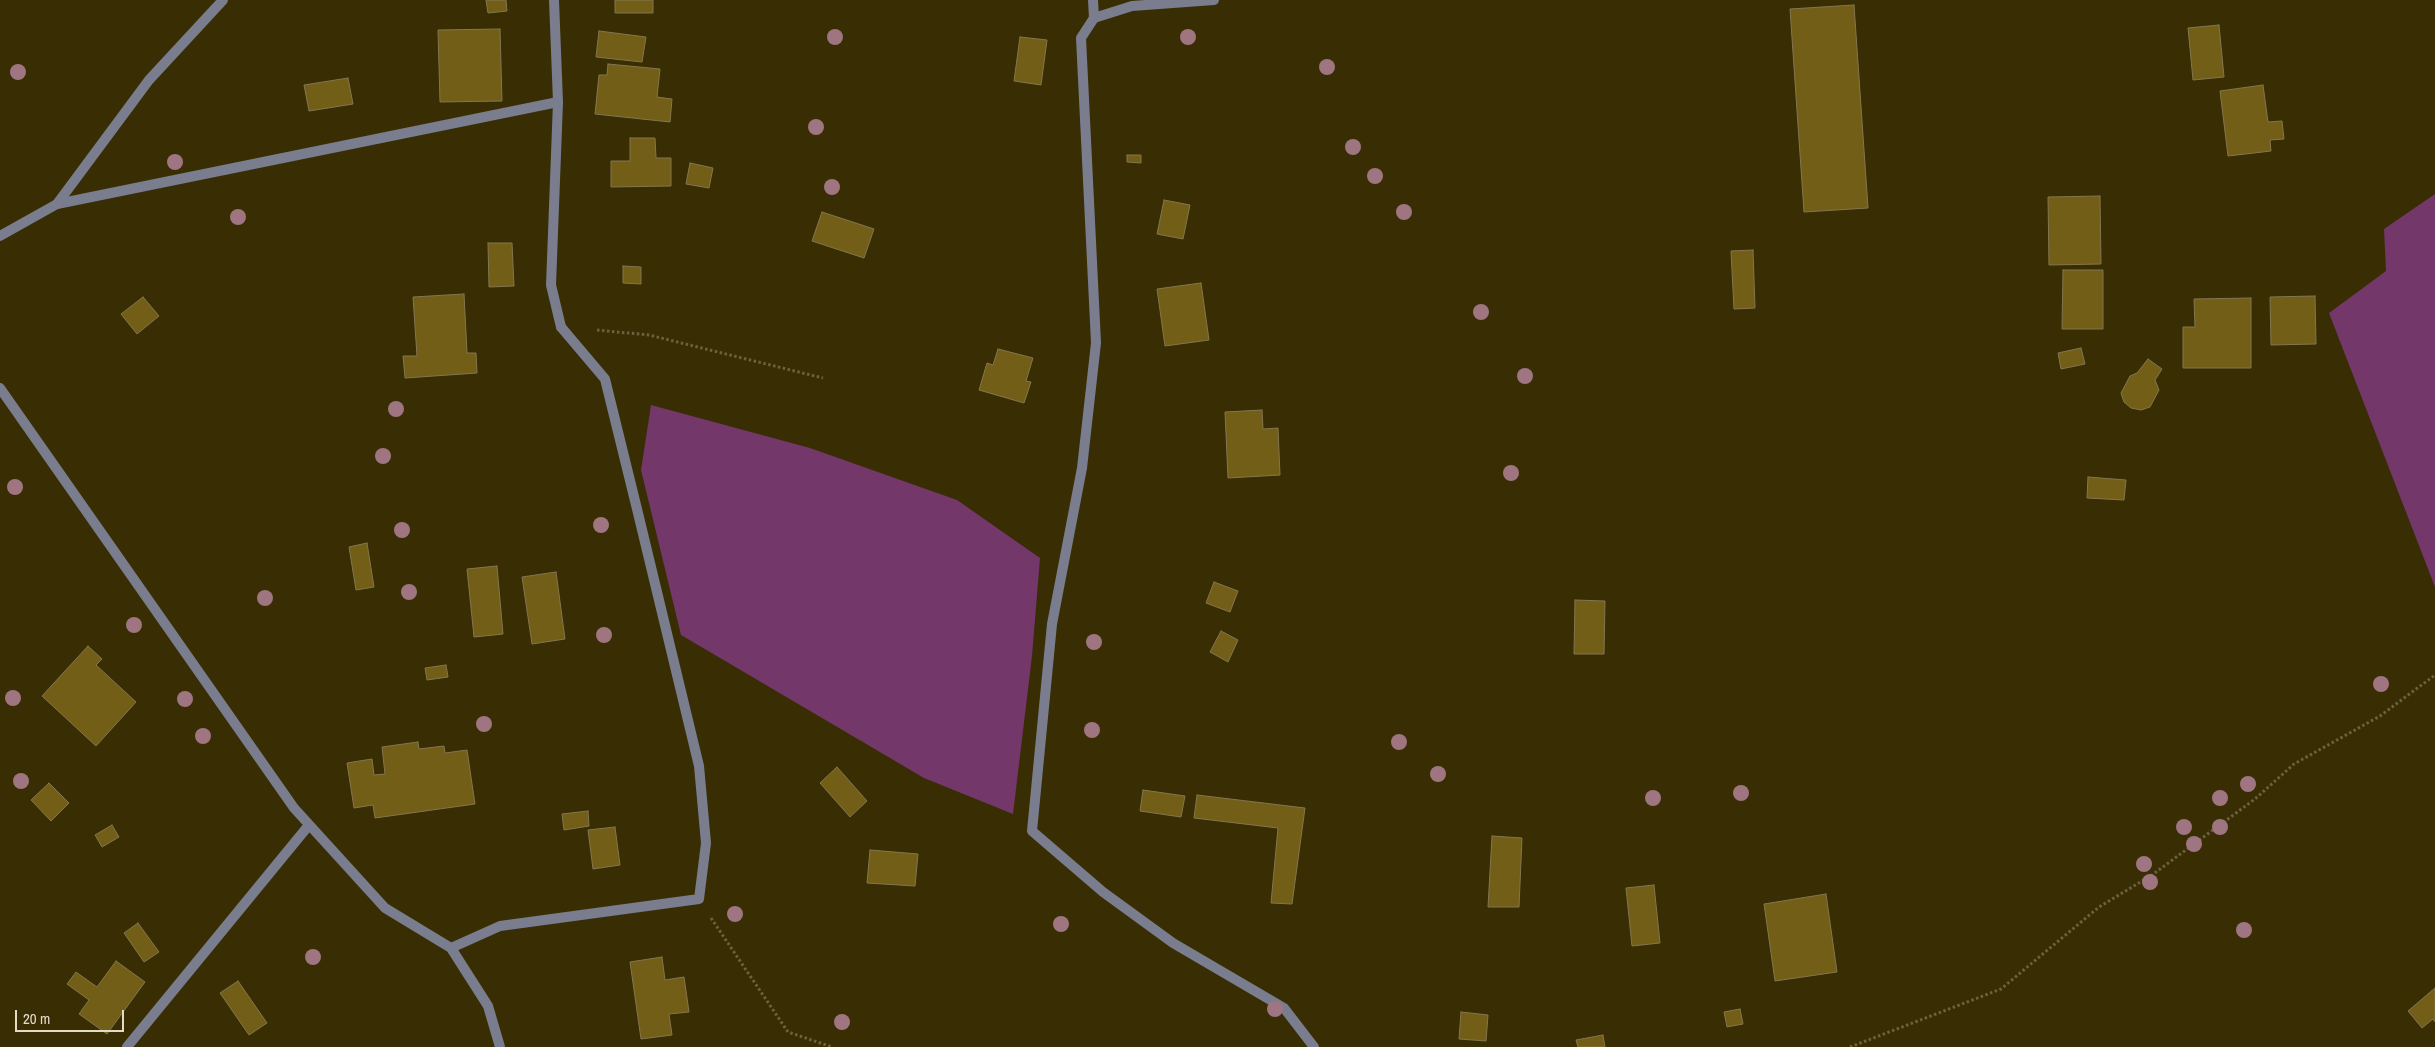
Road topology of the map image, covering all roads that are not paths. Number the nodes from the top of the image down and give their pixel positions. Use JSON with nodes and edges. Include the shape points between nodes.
{"nodes":[{"id":1,"x":222,"y":0,"type":"edge"},
{"id":2,"x":554,"y":0,"type":"edge"},
{"id":3,"x":1092,"y":0,"type":"edge"},
{"id":4,"x":1214,"y":0,"type":"edge"},
{"id":5,"x":1094,"y":18,"type":"junction"},
{"id":6,"x":558,"y":102,"type":"junction"},
{"id":7,"x":57,"y":204,"type":"junction"},
{"id":8,"x":0,"y":236,"type":"edge"},
{"id":9,"x":0,"y":388,"type":"edge"},
{"id":10,"x":309,"y":825,"type":"junction"},
{"id":11,"x":452,"y":948,"type":"junction"},
{"id":12,"x":127,"y":1047,"type":"edge"},
{"id":13,"x":500,"y":1047,"type":"edge"},
{"id":14,"x":1314,"y":1047,"type":"edge"}],
"edges":[{"from":1,"to":7,"type":"street","via":[[149,80]]},
{"from":2,"to":6,"type":"street"},
{"from":3,"to":5,"type":"street"},
{"from":4,"to":5,"type":"street","via":[[1132,6]]},
{"from":5,"to":14,"type":"street","via":[[1081,38],[1096,342],[1082,468],[1052,624],[1032,831],[1103,892],[1173,943],[1284,1008]]},
{"from":6,"to":7,"type":"street"},
{"from":6,"to":11,"type":"street","via":[[551,285],[561,327],[606,379],[699,766],[706,843],[699,900],[500,926]]},
{"from":7,"to":8,"type":"street"},
{"from":9,"to":10,"type":"street"},
{"from":10,"to":11,"type":"street","via":[[385,908]]},
{"from":10,"to":12,"type":"street"},
{"from":11,"to":13,"type":"street","via":[[488,1006]]}]}
